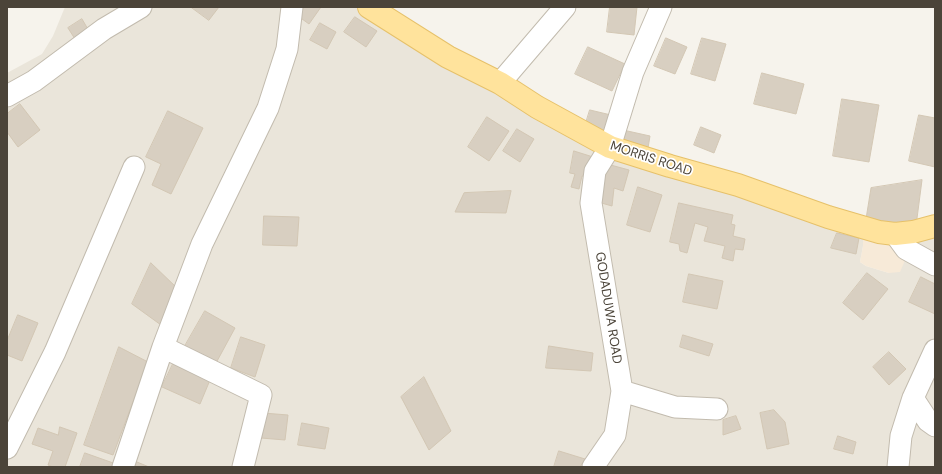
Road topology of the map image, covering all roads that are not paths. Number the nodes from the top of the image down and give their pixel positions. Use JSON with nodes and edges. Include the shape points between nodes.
{"nodes":[{"id":1,"x":141,"y":7,"type":"edge"},
{"id":2,"x":292,"y":7,"type":"edge"},
{"id":3,"x":369,"y":7,"type":"edge"},
{"id":4,"x":565,"y":7,"type":"edge"},
{"id":5,"x":661,"y":7,"type":"edge"},
{"id":6,"x":500,"y":83,"type":"junction"},
{"id":7,"x":7,"y":96,"type":"edge"},
{"id":8,"x":610,"y":147,"type":"junction"},
{"id":9,"x":134,"y":166,"type":"dead end"},
{"id":10,"x":935,"y":226,"type":"edge"},
{"id":11,"x":895,"y":234,"type":"junction"},
{"id":12,"x":935,"y":265,"type":"edge"},
{"id":13,"x":163,"y":347,"type":"junction"},
{"id":14,"x":935,"y":350,"type":"edge"},
{"id":15,"x":622,"y":391,"type":"junction"},
{"id":16,"x":913,"y":398,"type":"junction"},
{"id":17,"x":717,"y":410,"type":"dead end"},
{"id":18,"x":935,"y":426,"type":"edge"},
{"id":19,"x":7,"y":448,"type":"edge"},
{"id":20,"x":123,"y":467,"type":"edge"},
{"id":21,"x":243,"y":467,"type":"edge"},
{"id":22,"x":593,"y":467,"type":"edge"},
{"id":23,"x":898,"y":467,"type":"edge"}],
"edges":[{"from":1,"to":7,"type":"street","via":[[104,29],[34,81]]},
{"from":2,"to":13,"type":"street","via":[[287,49],[268,108],[202,244]]},
{"from":3,"to":6,"type":"main road","name":"MORRIS ROAD","via":[[448,57]]},
{"from":4,"to":6,"type":"street"},
{"from":5,"to":8,"type":"street","name":"GODADUWA ROAD","via":[[633,72]]},
{"from":6,"to":8,"type":"main road","name":"MORRIS ROAD","via":[[537,107]]},
{"from":8,"to":11,"type":"main road","name":"MORRIS ROAD","via":[[738,185],[828,217]]},
{"from":8,"to":15,"type":"street","name":"GODADUWA ROAD","via":[[595,171],[591,203]]},
{"from":9,"to":19,"type":"street","via":[[55,352]]},
{"from":10,"to":11,"type":"main road","name":"MORRIS ROAD"},
{"from":11,"to":12,"type":"street","via":[[906,249]]},
{"from":13,"to":20,"type":"street"},
{"from":13,"to":21,"type":"street","via":[[261,395]]},
{"from":14,"to":16,"type":"street"},
{"from":15,"to":17,"type":"street","via":[[675,406]]},
{"from":15,"to":22,"type":"street","name":"GODADUWA ROAD","via":[[615,435]]},
{"from":16,"to":18,"type":"street","via":[[928,421]]},
{"from":16,"to":23,"type":"street","via":[[901,436]]}]}
